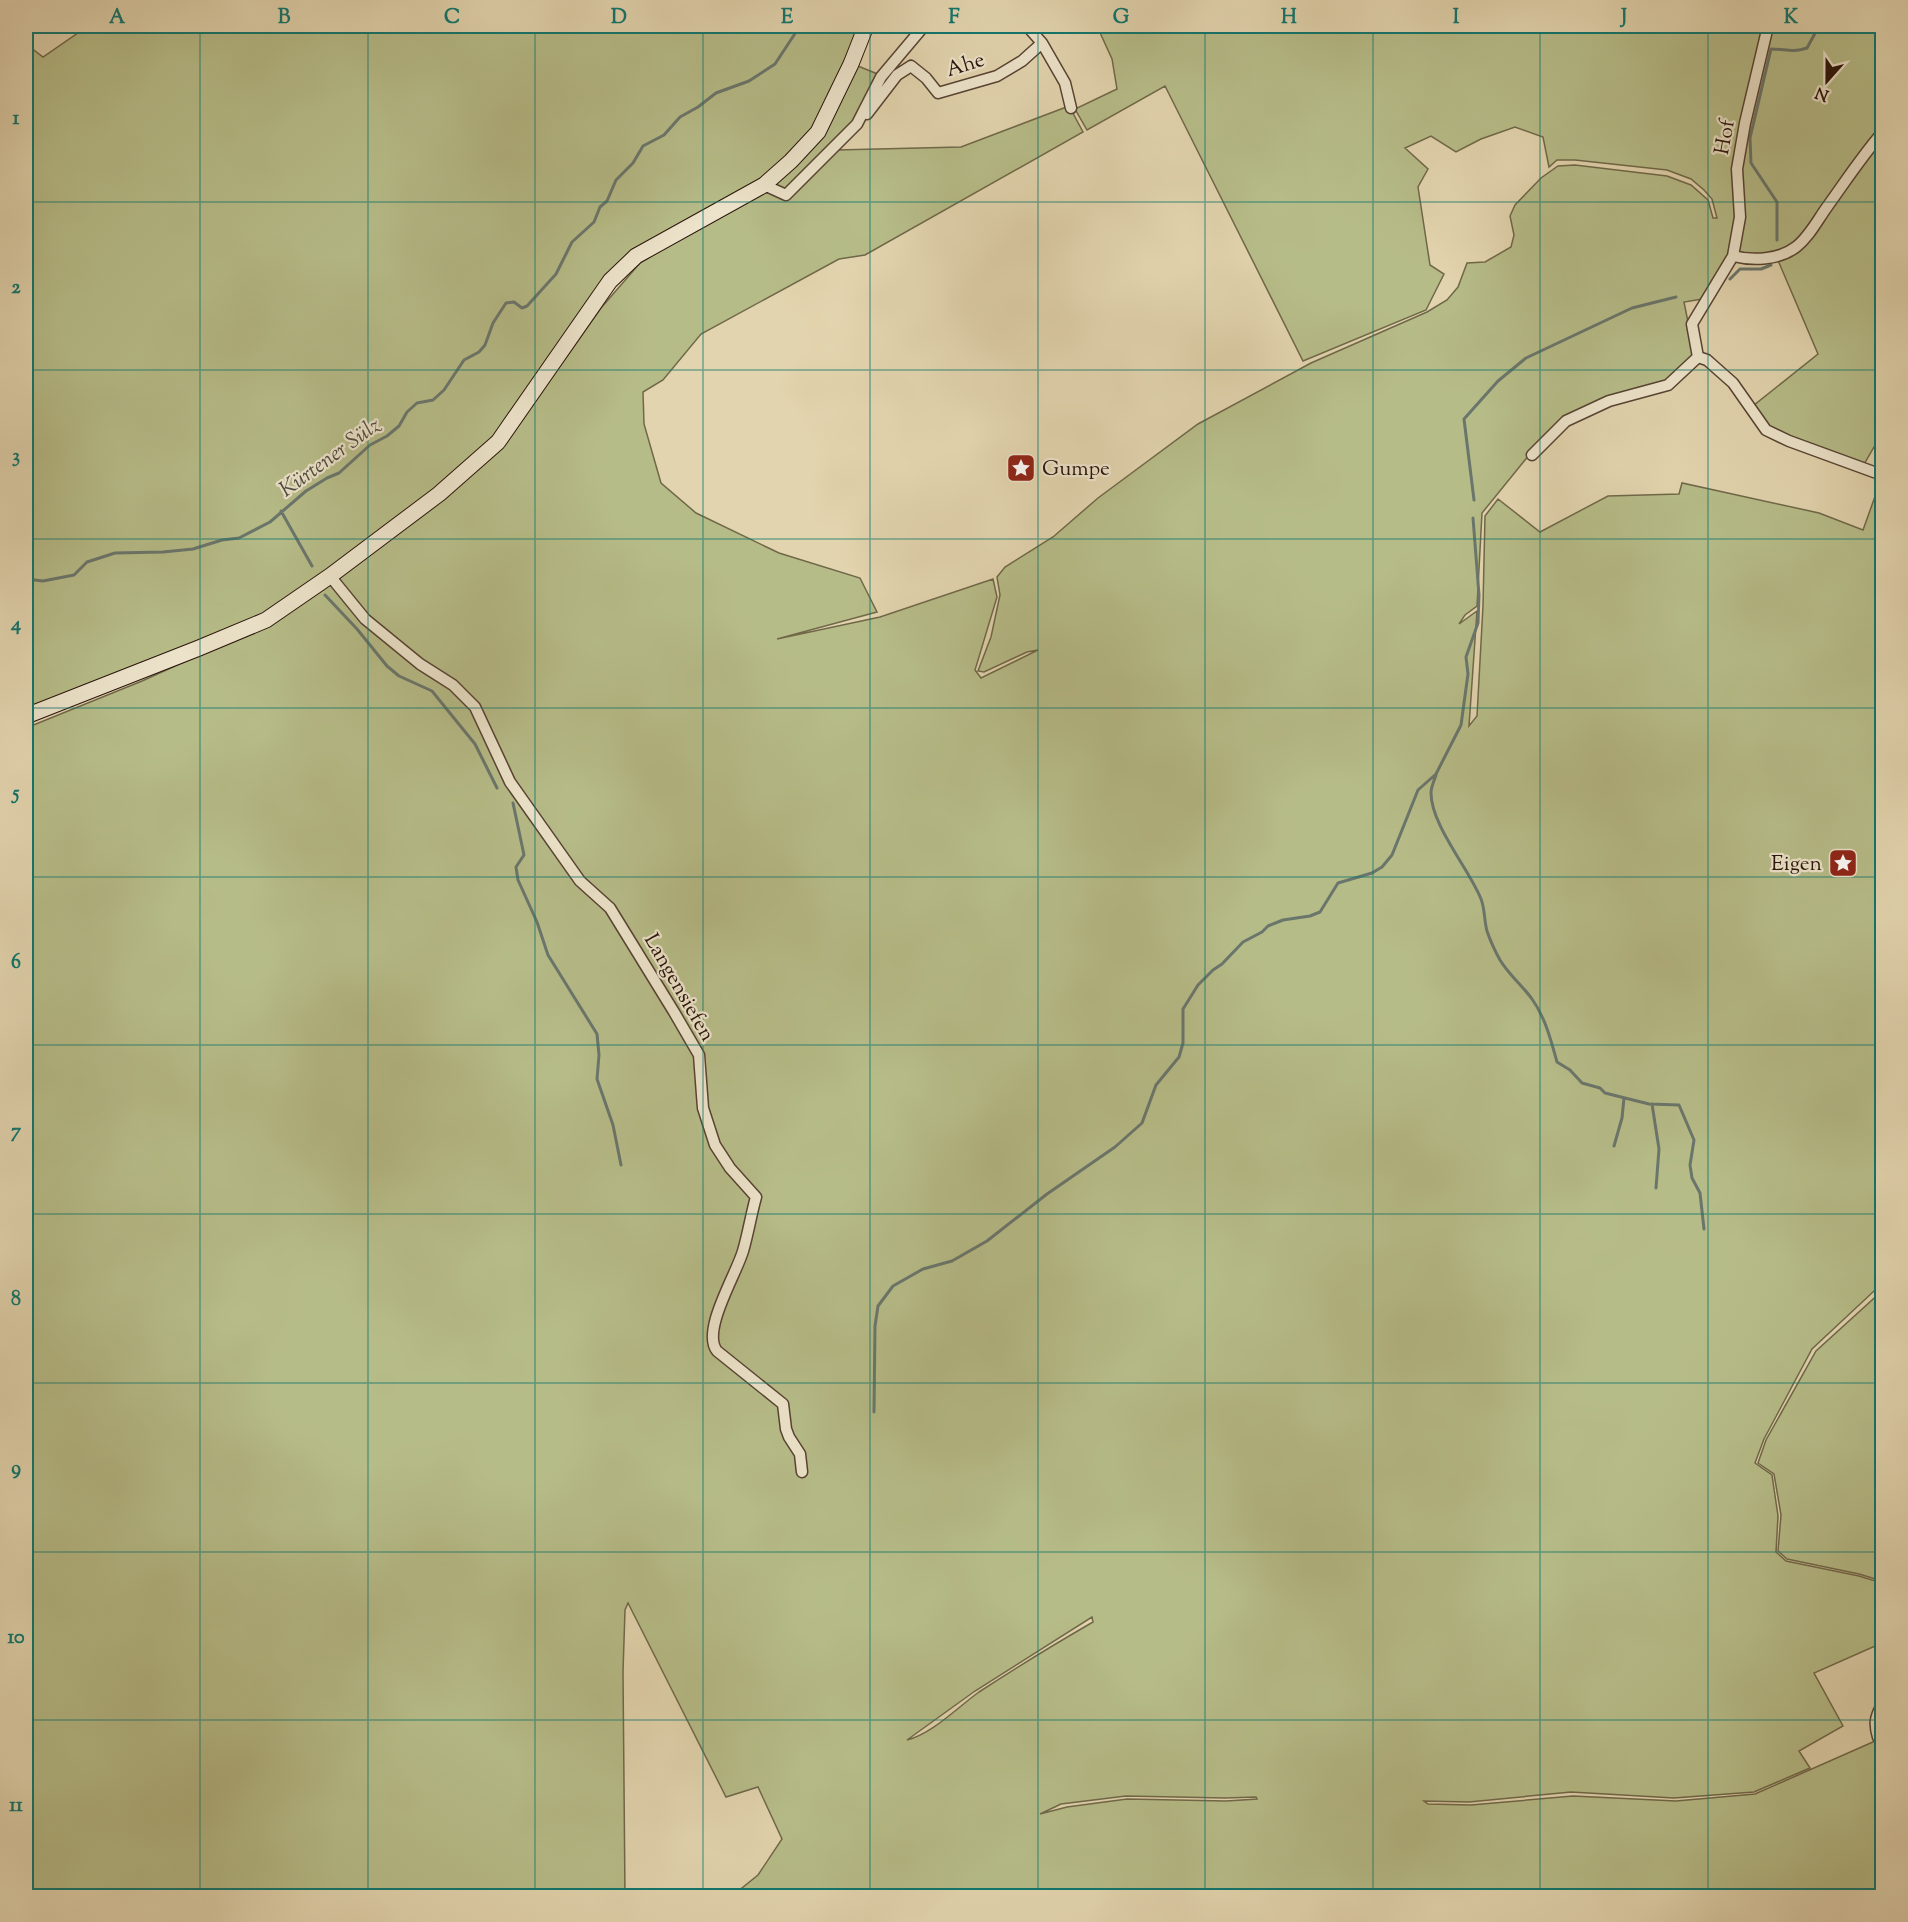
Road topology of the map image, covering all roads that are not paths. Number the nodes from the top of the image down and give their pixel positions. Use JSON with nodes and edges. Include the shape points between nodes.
{"nodes":[{"id":1,"x":866,"y":26,"type":"edge"},
{"id":2,"x":924,"y":26,"type":"edge"},
{"id":3,"x":1027,"y":26,"type":"edge"},
{"id":4,"x":1768,"y":26,"type":"edge"},
{"id":5,"x":1042,"y":44,"type":"junction"},
{"id":6,"x":1071,"y":108,"type":"dead end"},
{"id":7,"x":856,"y":124,"type":"junction"},
{"id":8,"x":1882,"y":133,"type":"edge"},
{"id":9,"x":764,"y":185,"type":"junction"},
{"id":10,"x":1733,"y":256,"type":"junction"},
{"id":11,"x":1698,"y":357,"type":"junction"},
{"id":12,"x":1532,"y":455,"type":"dead end"},
{"id":13,"x":1882,"y":475,"type":"edge"},
{"id":14,"x":330,"y":576,"type":"junction"},
{"id":15,"x":26,"y":716,"type":"edge"},
{"id":16,"x":802,"y":1472,"type":"dead end"},
{"id":17,"x":1882,"y":1705,"type":"edge"},
{"id":18,"x":1882,"y":1736,"type":"edge"}],
"edges":[{"from":1,"to":9,"type":"main road","via":[[818,132]]},
{"from":2,"to":7,"type":"street","name":"Ahe","via":[[881,78]]},
{"from":3,"to":5,"type":"street"},
{"from":4,"to":10,"type":"street","name":"Hof","via":[[1737,169],[1740,217]]},
{"from":5,"to":6,"type":"street","via":[[1065,83]]},
{"from":5,"to":7,"type":"street","name":"Ahe","via":[[997,76],[938,93],[911,66],[897,75]]},
{"from":7,"to":9,"type":"street","name":"Ahe","via":[[786,195]]},
{"from":8,"to":10,"type":"street","via":[[1808,236],[1794,249],[1777,257]]},
{"from":9,"to":14,"type":"main road","via":[[636,256],[610,281],[498,442],[439,494]]},
{"from":10,"to":11,"type":"street","name":"Hof","via":[[1692,324]]},
{"from":11,"to":12,"type":"street","via":[[1668,385],[1609,401],[1566,421]]},
{"from":11,"to":13,"type":"street","via":[[1707,360],[1732,383],[1766,430]]},
{"from":14,"to":15,"type":"main road","via":[[266,620]]},
{"from":14,"to":16,"type":"street","name":"Langensiefen","via":[[365,619],[453,685],[475,707],[510,782],[580,881],[610,908],[699,1055],[704,1108],[715,1145],[756,1197],[739,1262],[713,1326],[713,1346],[783,1404],[786,1430],[800,1454]]},
{"from":17,"to":18,"type":"street","via":[[1875,1725],[1878,1737]]}]}
